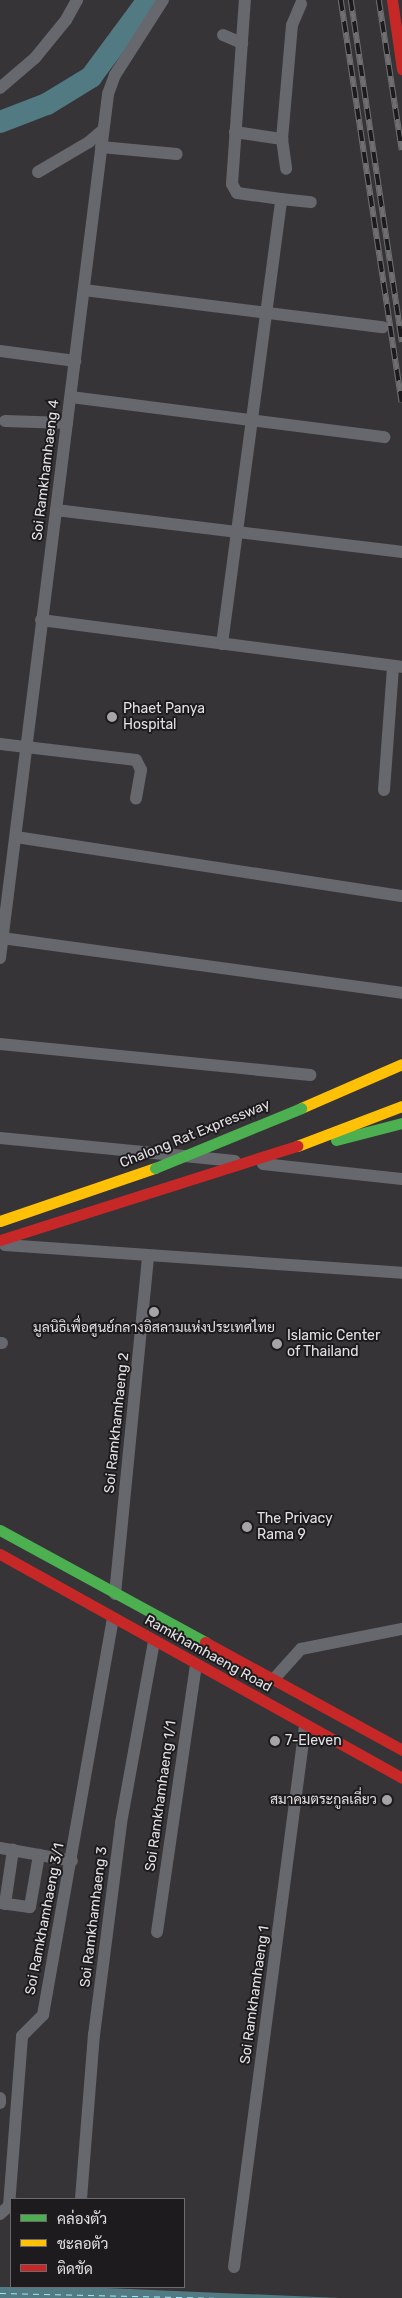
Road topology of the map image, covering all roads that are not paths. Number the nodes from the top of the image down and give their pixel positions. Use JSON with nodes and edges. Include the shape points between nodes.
{"nodes":[{"id":1,"x":76,"y":0,"type":"edge"},
{"id":2,"x":163,"y":0,"type":"edge"},
{"id":3,"x":245,"y":0,"type":"edge"},
{"id":4,"x":392,"y":0,"type":"edge"},
{"id":5,"x":301,"y":4,"type":"dead end"},
{"id":6,"x":223,"y":35,"type":"dead end"},
{"id":7,"x":242,"y":43,"type":"junction"},
{"id":8,"x":402,"y":69,"type":"edge"},
{"id":9,"x":0,"y":88,"type":"edge"},
{"id":10,"x":103,"y":130,"type":"junction"},
{"id":11,"x":235,"y":132,"type":"junction"},
{"id":12,"x":282,"y":139,"type":"junction"},
{"id":13,"x":101,"y":147,"type":"junction"},
{"id":14,"x":177,"y":154,"type":"dead end"},
{"id":15,"x":286,"y":170,"type":"dead end"},
{"id":16,"x":38,"y":172,"type":"dead end"},
{"id":17,"x":281,"y":199,"type":"junction"},
{"id":18,"x":311,"y":202,"type":"dead end"},
{"id":19,"x":84,"y":290,"type":"junction"},
{"id":20,"x":266,"y":310,"type":"junction"},
{"id":21,"x":383,"y":327,"type":"dead end"},
{"id":22,"x":0,"y":351,"type":"edge"},
{"id":23,"x":75,"y":361,"type":"junction"},
{"id":24,"x":71,"y":397,"type":"junction"},
{"id":25,"x":252,"y":419,"type":"junction"},
{"id":26,"x":4,"y":421,"type":"dead end"},
{"id":27,"x":67,"y":423,"type":"junction"},
{"id":28,"x":384,"y":437,"type":"dead end"},
{"id":29,"x":56,"y":510,"type":"junction"},
{"id":30,"x":237,"y":532,"type":"junction"},
{"id":31,"x":402,"y":552,"type":"edge"},
{"id":32,"x":42,"y":620,"type":"junction"},
{"id":33,"x":222,"y":644,"type":"junction"},
{"id":34,"x":397,"y":667,"type":"edge"},
{"id":35,"x":0,"y":744,"type":"edge"},
{"id":36,"x":26,"y":747,"type":"junction"},
{"id":37,"x":384,"y":790,"type":"dead end"},
{"id":38,"x":136,"y":799,"type":"dead end"},
{"id":39,"x":16,"y":837,"type":"junction"},
{"id":40,"x":6,"y":863,"type":"edge"},
{"id":41,"x":402,"y":896,"type":"edge"},
{"id":42,"x":2,"y":938,"type":"junction"},
{"id":43,"x":0,"y":958,"type":"edge"},
{"id":44,"x":402,"y":993,"type":"edge"},
{"id":45,"x":0,"y":1044,"type":"edge"},
{"id":46,"x":402,"y":1064,"type":"edge"},
{"id":47,"x":310,"y":1075,"type":"dead end"},
{"id":48,"x":393,"y":1081,"type":"dead end"},
{"id":49,"x":402,"y":1106,"type":"edge"},
{"id":50,"x":301,"y":1108,"type":"junction"},
{"id":51,"x":402,"y":1123,"type":"edge"},
{"id":52,"x":0,"y":1138,"type":"edge"},
{"id":53,"x":270,"y":1156,"type":"junction"},
{"id":54,"x":402,"y":1178,"type":"edge"},
{"id":55,"x":0,"y":1221,"type":"edge"},
{"id":56,"x":0,"y":1240,"type":"edge"},
{"id":57,"x":0,"y":1244,"type":"edge"},
{"id":58,"x":148,"y":1256,"type":"junction"},
{"id":59,"x":402,"y":1273,"type":"edge"},
{"id":60,"x":0,"y":1530,"type":"edge"},
{"id":61,"x":0,"y":1554,"type":"edge"},
{"id":62,"x":115,"y":1594,"type":"junction"},
{"id":63,"x":113,"y":1618,"type":"junction"},
{"id":64,"x":402,"y":1629,"type":"edge"},
{"id":65,"x":154,"y":1642,"type":"junction"},
{"id":66,"x":196,"y":1665,"type":"junction"},
{"id":67,"x":272,"y":1680,"type":"junction"},
{"id":68,"x":305,"y":1726,"type":"junction"},
{"id":69,"x":402,"y":1750,"type":"edge"},
{"id":70,"x":401,"y":1774,"type":"edge"},
{"id":71,"x":6,"y":1849,"type":"edge"},
{"id":72,"x":39,"y":1855,"type":"junction"},
{"id":73,"x":72,"y":1861,"type":"junction"},
{"id":74,"x":2,"y":1904,"type":"edge"},
{"id":75,"x":156,"y":1932,"type":"dead end"},
{"id":76,"x":0,"y":2098,"type":"edge"},
{"id":77,"x":0,"y":2104,"type":"edge"},
{"id":78,"x":81,"y":2198,"type":"edge"},
{"id":79,"x":0,"y":2214,"type":"edge"},
{"id":80,"x":234,"y":2268,"type":"dead end"}],
"edges":[{"from":1,"to":9,"type":"street","via":[[66,20],[35,58]]},
{"from":2,"to":10,"type":"street","name":"Soi Ramkhamhaeng 4","via":[[115,75],[108,94]]},
{"from":3,"to":7,"type":"street"},
{"from":4,"to":8,"type":"main road"},
{"from":5,"to":12,"type":"street","via":[[292,25]]},
{"from":6,"to":7,"type":"street"},
{"from":7,"to":11,"type":"street"},
{"from":10,"to":13,"type":"street","name":"Soi Ramkhamhaeng 4"},
{"from":10,"to":16,"type":"street"},
{"from":11,"to":12,"type":"street"},
{"from":11,"to":17,"type":"street","via":[[233,190]]},
{"from":12,"to":15,"type":"street"},
{"from":13,"to":14,"type":"street"},
{"from":13,"to":19,"type":"street","name":"Soi Ramkhamhaeng 4"},
{"from":17,"to":18,"type":"street"},
{"from":17,"to":20,"type":"street"},
{"from":19,"to":20,"type":"street"},
{"from":19,"to":23,"type":"street","name":"Soi Ramkhamhaeng 4"},
{"from":20,"to":21,"type":"street"},
{"from":20,"to":25,"type":"street"},
{"from":22,"to":23,"type":"street"},
{"from":23,"to":24,"type":"street","name":"Soi Ramkhamhaeng 4"},
{"from":24,"to":25,"type":"street"},
{"from":24,"to":27,"type":"street","name":"Soi Ramkhamhaeng 4"},
{"from":25,"to":28,"type":"street"},
{"from":25,"to":30,"type":"street"},
{"from":26,"to":27,"type":"street"},
{"from":27,"to":29,"type":"street","name":"Soi Ramkhamhaeng 4"},
{"from":29,"to":30,"type":"street"},
{"from":29,"to":32,"type":"street","name":"Soi Ramkhamhaeng 4"},
{"from":30,"to":31,"type":"street"},
{"from":30,"to":33,"type":"street"},
{"from":32,"to":33,"type":"street"},
{"from":32,"to":36,"type":"street","name":"Soi Ramkhamhaeng 4"},
{"from":33,"to":34,"type":"street"},
{"from":34,"to":37,"type":"street"},
{"from":35,"to":36,"type":"street"},
{"from":36,"to":38,"type":"street","via":[[136,760],[141,770]]},
{"from":36,"to":39,"type":"street","name":"Soi Ramkhamhaeng 4"},
{"from":39,"to":40,"type":"street","name":"Soi Ramkhamhaeng 4"},
{"from":39,"to":41,"type":"street"},
{"from":40,"to":42,"type":"street","name":"Soi Ramkhamhaeng 4"},
{"from":42,"to":43,"type":"street","name":"Soi Ramkhamhaeng 4"},
{"from":42,"to":44,"type":"street"},
{"from":45,"to":47,"type":"street"},
{"from":46,"to":50,"type":"main road"},
{"from":48,"to":50,"type":"main road","name":"Chalong Rat Expressway"},
{"from":49,"to":53,"type":"main road","bridge":true},
{"from":50,"to":55,"type":"main road","name":"Chalong Rat Expressway","bridge":true,"via":[[155,1168]]},
{"from":51,"to":53,"type":"main road","bridge":true},
{"from":52,"to":54,"type":"street"},
{"from":53,"to":56,"type":"main road","bridge":true},
{"from":57,"to":58,"type":"street"},
{"from":58,"to":59,"type":"street"},
{"from":58,"to":62,"type":"street","name":"Soi Ramkhamhaeng 2"},
{"from":60,"to":62,"type":"main road","name":"Ramkhamhaeng Road"},
{"from":61,"to":63,"type":"main road","name":"Ramkhamhaeng Road"},
{"from":62,"to":67,"type":"main road","name":"Ramkhamhaeng Road"},
{"from":63,"to":65,"type":"main road","name":"Ramkhamhaeng Road"},
{"from":63,"to":73,"type":"street","name":"Soi Ramkhamhaeng 3/1"},
{"from":64,"to":67,"type":"street","via":[[301,1649]]},
{"from":65,"to":66,"type":"main road","name":"Ramkhamhaeng Road"},
{"from":65,"to":78,"type":"street","name":"Soi Ramkhamhaeng 3","via":[[121,1823],[94,2035]]},
{"from":66,"to":68,"type":"main road","name":"Ramkhamhaeng Road"},
{"from":66,"to":75,"type":"street","name":"Soi Ramkhamhaeng 1/1"},
{"from":67,"to":69,"type":"main road","name":"Ramkhamhaeng Road"},
{"from":68,"to":70,"type":"main road","name":"Ramkhamhaeng Road"},
{"from":68,"to":80,"type":"street","name":"Soi Ramkhamhaeng 1"},
{"from":71,"to":72,"type":"street"},
{"from":71,"to":74,"type":"street"},
{"from":72,"to":73,"type":"street"},
{"from":72,"to":74,"type":"street","via":[[30,1907]]},
{"from":73,"to":79,"type":"street","name":"Soi Ramkhamhaeng 3/1","via":[[43,2015],[22,2036],[9,2206]]},
{"from":76,"to":77,"type":"street"}]}
